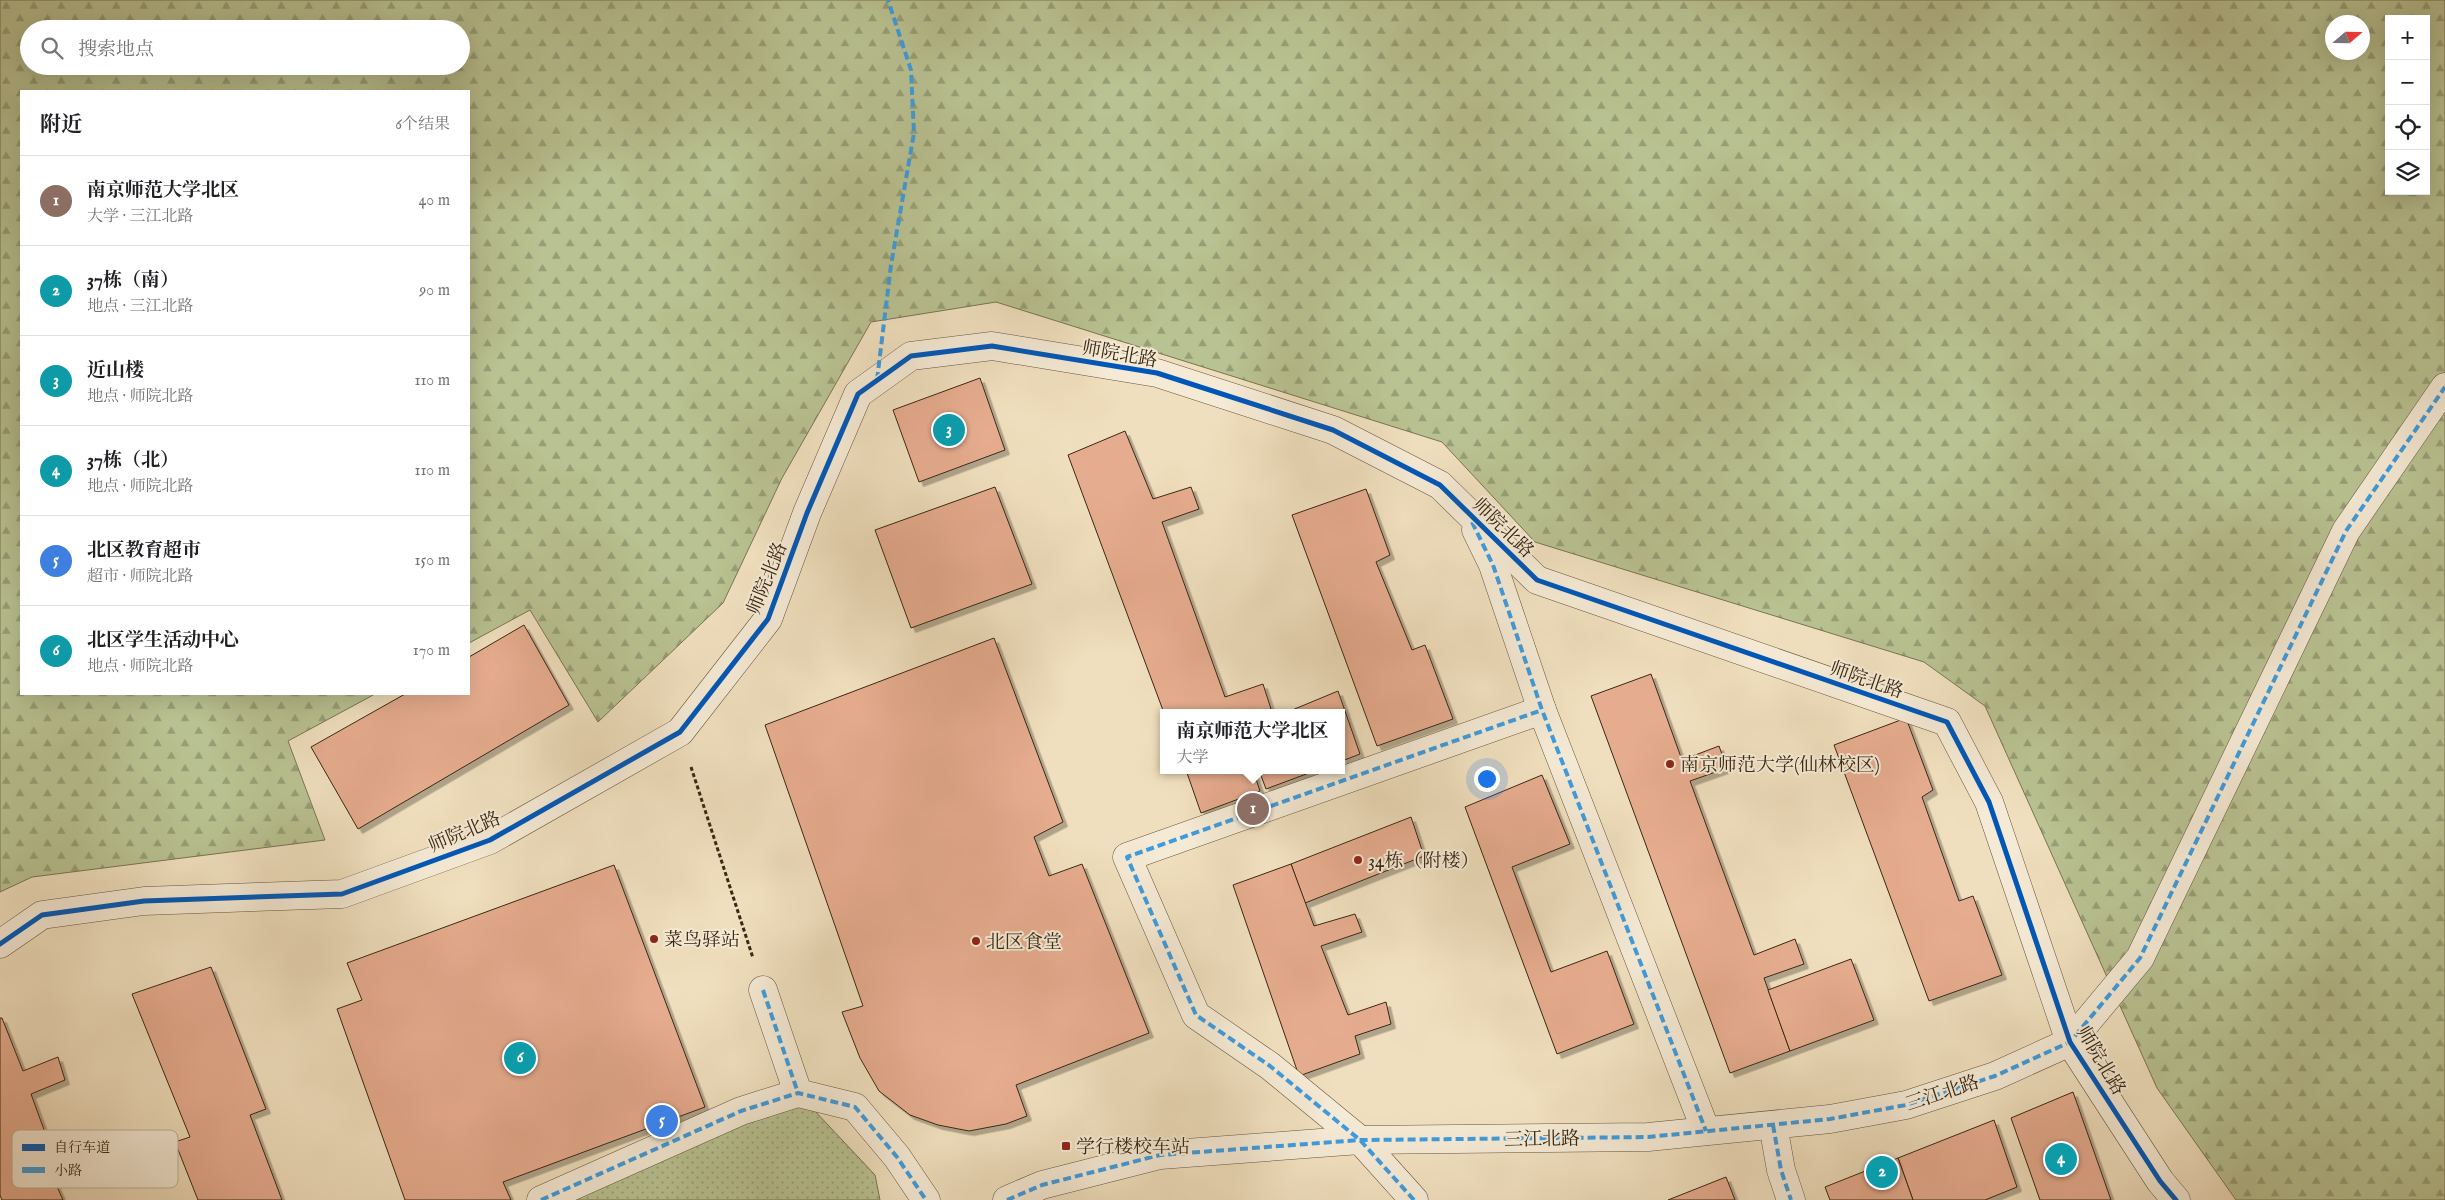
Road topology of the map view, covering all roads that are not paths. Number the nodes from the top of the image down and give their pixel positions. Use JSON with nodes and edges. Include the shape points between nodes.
{"nodes":[{"id":1,"x":2445,"y":387,"type":"edge"},
{"id":2,"x":1468,"y":513,"type":"junction"},
{"id":3,"x":1542,"y":710,"type":"junction"},
{"id":4,"x":0,"y":944,"type":"edge"},
{"id":5,"x":764,"y":990,"type":"road end"},
{"id":6,"x":2070,"y":1042,"type":"junction"},
{"id":7,"x":798,"y":1093,"type":"junction"},
{"id":8,"x":1773,"y":1125,"type":"junction"},
{"id":9,"x":1706,"y":1131,"type":"junction"},
{"id":10,"x":1360,"y":1140,"type":"junction"},
{"id":11,"x":541,"y":1200,"type":"edge"},
{"id":12,"x":926,"y":1200,"type":"edge"},
{"id":13,"x":1007,"y":1200,"type":"edge"},
{"id":14,"x":1414,"y":1200,"type":"edge"},
{"id":15,"x":1791,"y":1200,"type":"edge"},
{"id":16,"x":2176,"y":1200,"type":"edge"}],
"edges":[{"from":1,"to":6,"type":"street","via":[[2346,531],[2140,958]]},
{"from":2,"to":3,"type":"street","via":[[1493,565]]},
{"from":2,"to":4,"type":"street","name":"师院北路","via":[[1440,485],[1333,430],[1157,373],[992,346],[911,356],[858,394],[807,513],[768,619],[680,732],[490,840],[342,894],[144,901],[42,915]]},
{"from":2,"to":6,"type":"street","name":"师院北路","via":[[1536,580],[1947,722],[1989,802]]},
{"from":3,"to":9,"type":"street"},
{"from":3,"to":10,"type":"street","via":[[1127,857],[1196,1015],[1270,1066]]},
{"from":5,"to":7,"type":"street"},
{"from":6,"to":8,"type":"street","name":"三江北路","via":[[1994,1076],[1906,1105],[1830,1119]]},
{"from":6,"to":16,"type":"street","name":"师院北路","via":[[2160,1181]]},
{"from":7,"to":11,"type":"street","via":[[741,1111]]},
{"from":7,"to":12,"type":"street","via":[[855,1107],[897,1157]]},
{"from":8,"to":9,"type":"street","name":"三江北路"},
{"from":8,"to":15,"type":"street","via":[[1781,1170]]},
{"from":9,"to":10,"type":"street","name":"三江北路","via":[[1648,1137]]},
{"from":10,"to":13,"type":"street","name":"三江北路","via":[[1160,1155],[1042,1185]]},
{"from":10,"to":14,"type":"street"}]}
